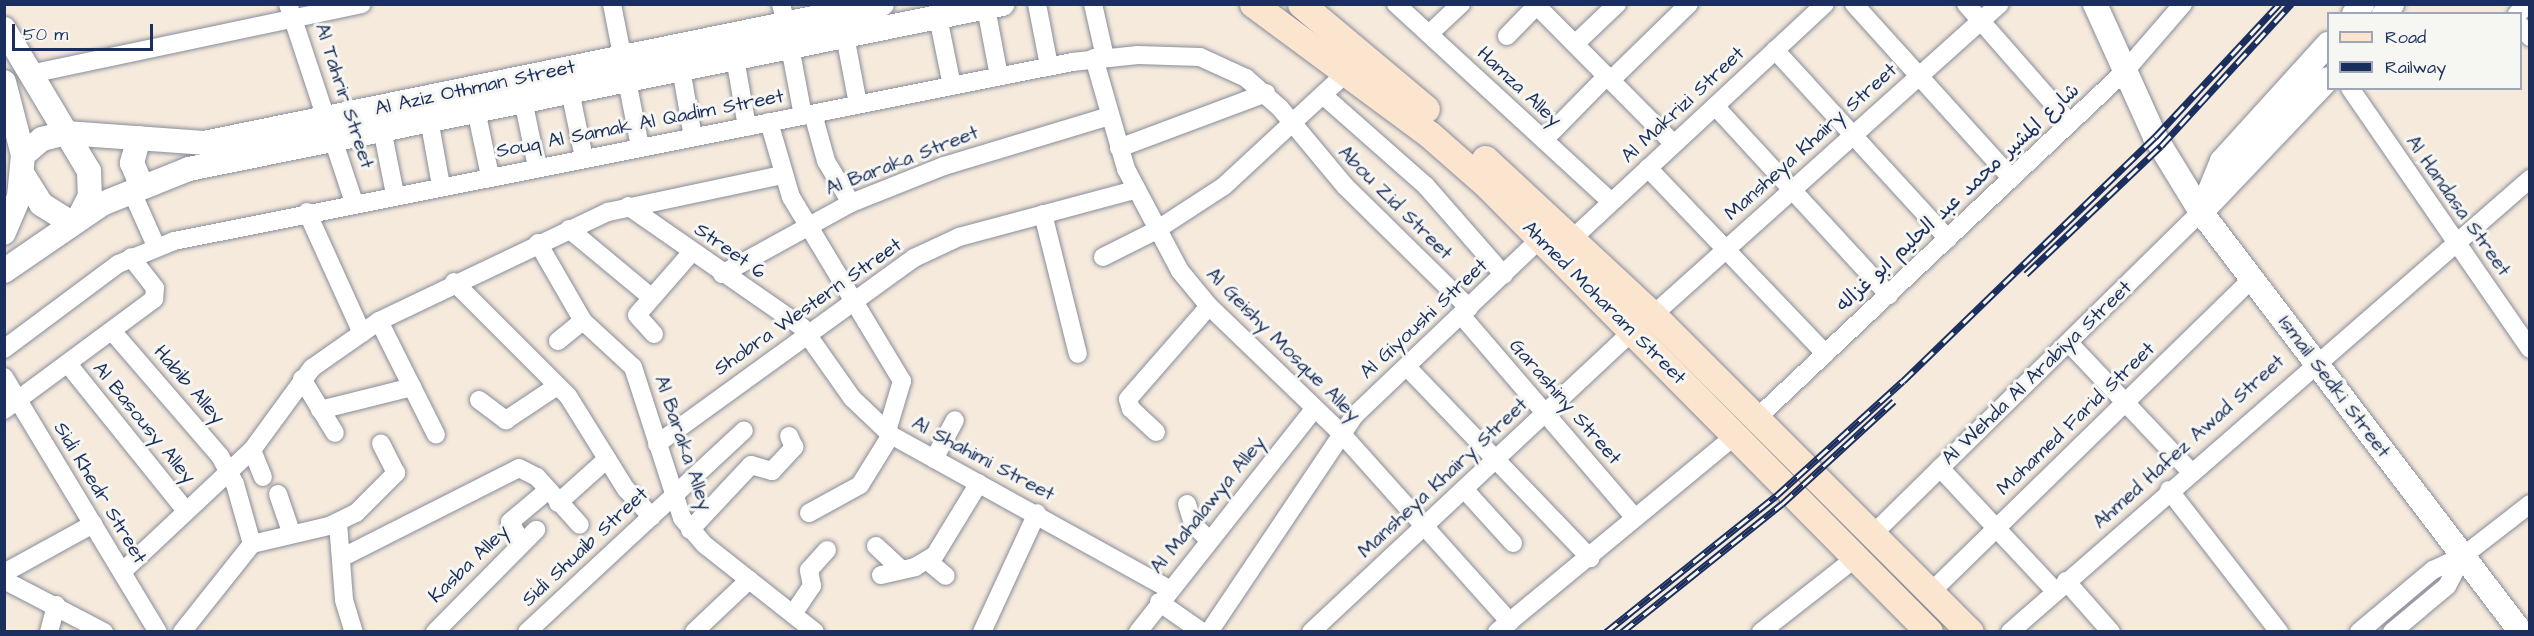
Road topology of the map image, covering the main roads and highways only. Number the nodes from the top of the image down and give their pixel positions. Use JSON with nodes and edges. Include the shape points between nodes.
{"nodes":[{"id":1,"x":1253,"y":4,"type":"edge"},
{"id":2,"x":1301,"y":5,"type":"edge"},
{"id":3,"x":1556,"y":234,"type":"junction"},
{"id":4,"x":1747,"y":426,"type":"junction"},
{"id":5,"x":1929,"y":632,"type":"edge"},
{"id":6,"x":1970,"y":632,"type":"edge"}],
"edges":[{"from":1,"to":3,"type":"main road","name":"Ahmed Moharam Street"},
{"from":2,"to":3,"type":"main road","name":"Ahmed Moharam Street"},
{"from":3,"to":4,"type":"main road","name":"Ahmed Moharam Street","via":[[1653,315]]},
{"from":3,"to":4,"type":"main road","name":"Ahmed Moharam Street","via":[[1632,332]]},
{"from":4,"to":5,"type":"main road","name":"Ahmed Moharam Street","via":[[1857,556]]},
{"from":4,"to":6,"type":"main road","name":"Ahmed Moharam Street","via":[[1873,534]]}]}
